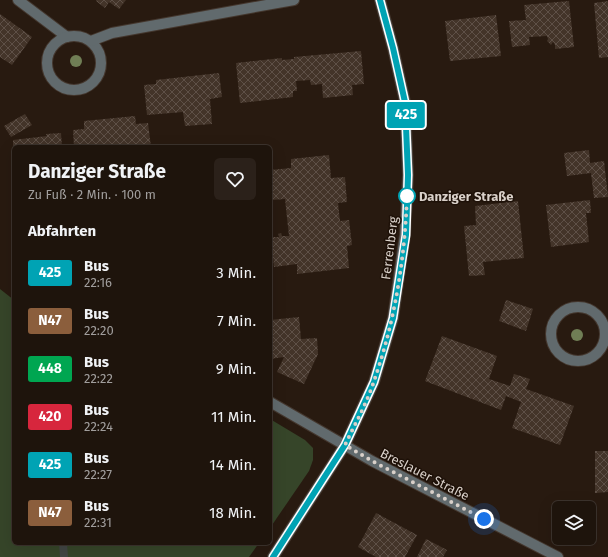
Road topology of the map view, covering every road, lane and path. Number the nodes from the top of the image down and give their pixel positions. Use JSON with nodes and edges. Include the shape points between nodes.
{"nodes":[{"id":1,"x":18,"y":0,"type":"edge"},
{"id":2,"x":294,"y":0,"type":"edge"},
{"id":3,"x":380,"y":0,"type":"edge"},
{"id":4,"x":67,"y":37,"type":"junction"},
{"id":5,"x":91,"y":42,"type":"junction"},
{"id":6,"x":608,"y":311,"type":"edge"},
{"id":7,"x":601,"y":320,"type":"junction"},
{"id":8,"x":272,"y":403,"type":"edge"},
{"id":9,"x":345,"y":445,"type":"junction"},
{"id":10,"x":554,"y":556,"type":"edge"},
{"id":11,"x":273,"y":557,"type":"edge"}],
"edges":[{"from":1,"to":4,"type":"street"},
{"from":2,"to":5,"type":"street","via":[[112,34]]},
{"from":3,"to":9,"type":"street","name":"Ferrenberg","via":[[405,102],[408,175],[406,235],[393,318],[374,382]]},
{"from":4,"to":5,"type":"street","via":[[76,36]]},
{"from":4,"to":5,"type":"street","via":[[52,47],[47,65],[55,82],[70,90],[88,86],[95,81],[99,73],[100,55]]},
{"from":6,"to":7,"type":"street"},
{"from":7,"to":7,"type":"street","via":[[588,308],[570,308],[562,312],[552,327],[553,344],[565,357],[574,360],[591,357],[603,345],[605,332]]},
{"from":8,"to":9,"type":"street"},
{"from":9,"to":10,"type":"street","name":"Breslauer Straße"},
{"from":9,"to":11,"type":"street","name":"Ferrenberg"}]}
